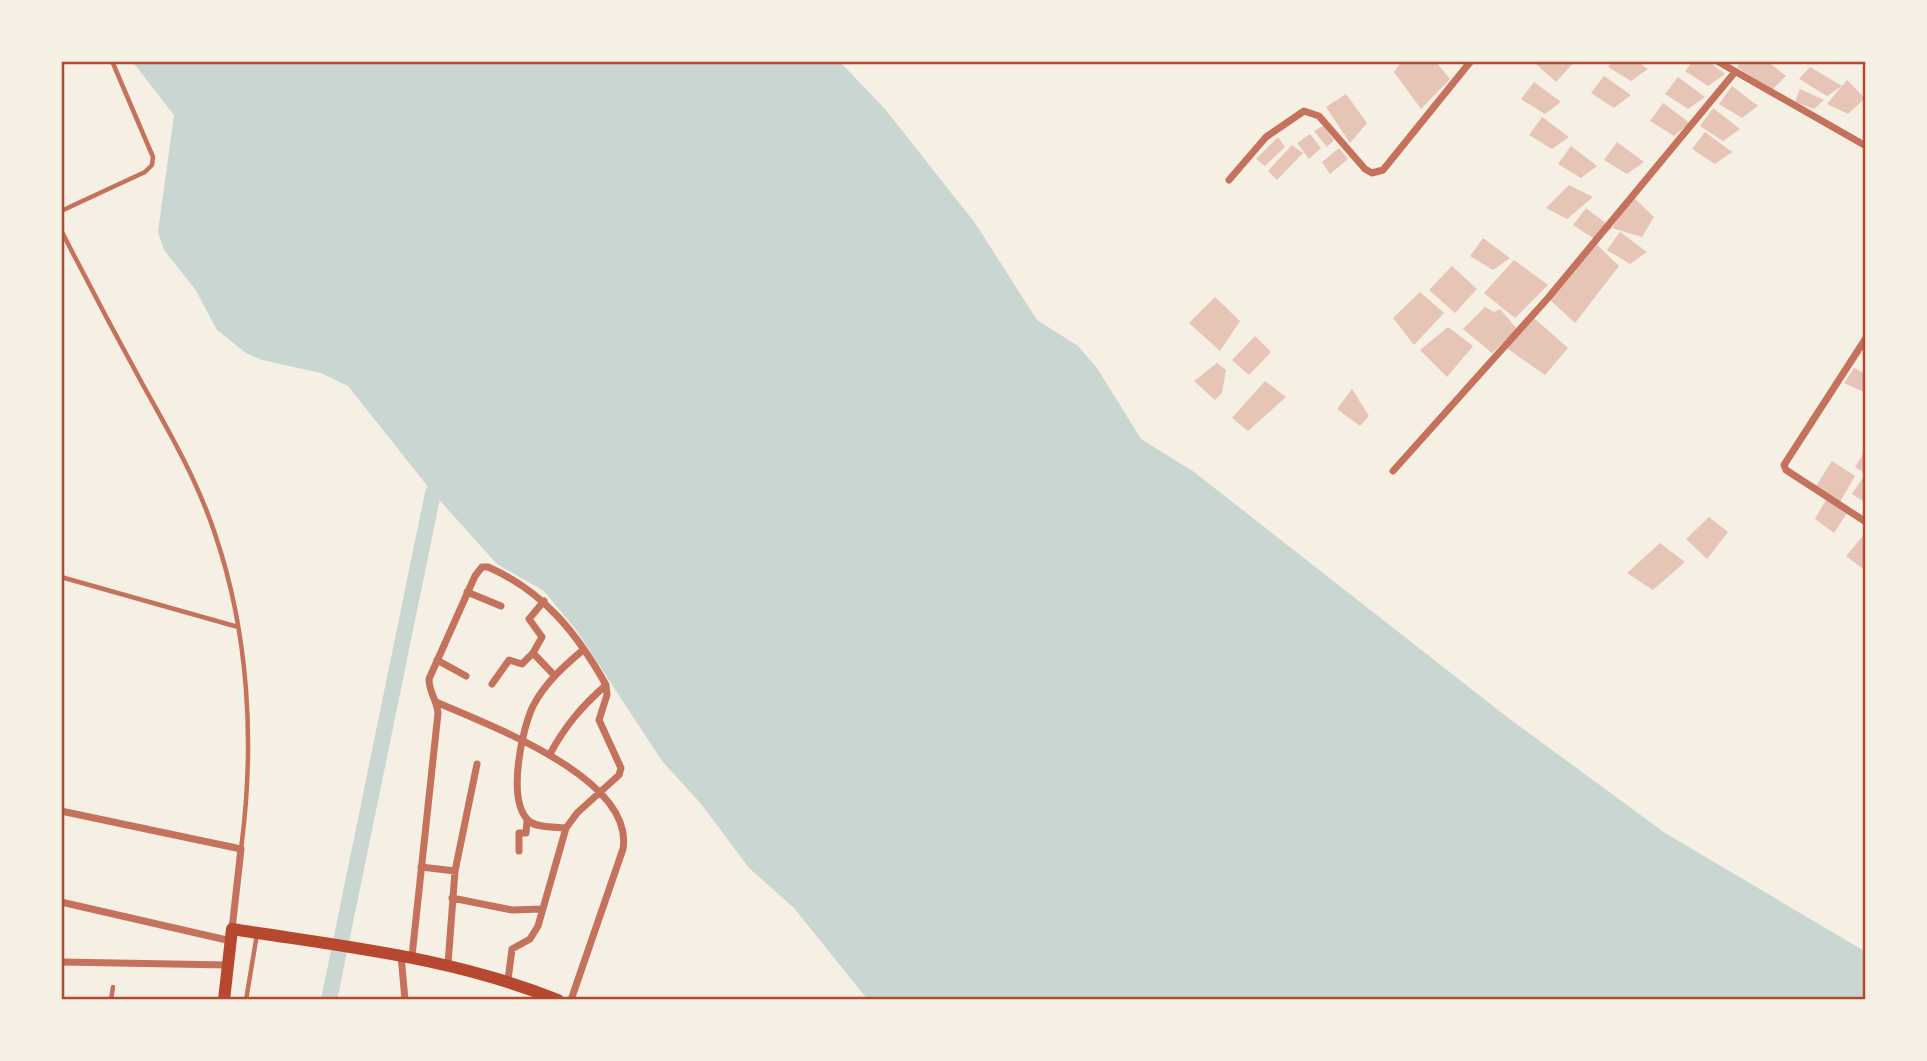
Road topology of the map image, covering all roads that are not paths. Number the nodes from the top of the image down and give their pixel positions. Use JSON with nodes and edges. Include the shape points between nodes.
{"nodes":[{"id":1,"x":112,"y":61,"type":"edge"},
{"id":2,"x":1471,"y":61,"type":"edge"},
{"id":3,"x":1717,"y":61,"type":"edge"},
{"id":4,"x":1735,"y":72,"type":"junction"},
{"id":5,"x":1866,"y":146,"type":"edge"},
{"id":6,"x":1229,"y":180,"type":"dead end"},
{"id":7,"x":61,"y":211,"type":"edge"},
{"id":8,"x":61,"y":230,"type":"edge"},
{"id":9,"x":1866,"y":338,"type":"edge"},
{"id":10,"x":1393,"y":471,"type":"dead end"},
{"id":11,"x":1866,"y":522,"type":"edge"},
{"id":12,"x":61,"y":577,"type":"edge"},
{"id":13,"x":467,"y":592,"type":"junction"},
{"id":14,"x":544,"y":601,"type":"junction"},
{"id":15,"x":501,"y":607,"type":"dead end"},
{"id":16,"x":238,"y":627,"type":"junction"},
{"id":17,"x":583,"y":650,"type":"junction"},
{"id":18,"x":533,"y":653,"type":"junction"},
{"id":19,"x":437,"y":660,"type":"junction"},
{"id":20,"x":554,"y":675,"type":"junction"},
{"id":21,"x":466,"y":676,"type":"dead end"},
{"id":22,"x":492,"y":684,"type":"dead end"},
{"id":23,"x":606,"y":685,"type":"junction"},
{"id":24,"x":436,"y":702,"type":"junction"},
{"id":25,"x":521,"y":740,"type":"junction"},
{"id":26,"x":550,"y":754,"type":"junction"},
{"id":27,"x":477,"y":764,"type":"dead end"},
{"id":28,"x":600,"y":794,"type":"junction"},
{"id":29,"x":61,"y":811,"type":"edge"},
{"id":30,"x":527,"y":820,"type":"junction"},
{"id":31,"x":566,"y":828,"type":"junction"},
{"id":32,"x":241,"y":849,"type":"junction"},
{"id":33,"x":519,"y":850,"type":"dead end"},
{"id":34,"x":421,"y":867,"type":"junction"},
{"id":35,"x":455,"y":872,"type":"junction"},
{"id":36,"x":452,"y":898,"type":"junction"},
{"id":37,"x":61,"y":902,"type":"edge"},
{"id":38,"x":542,"y":909,"type":"junction"},
{"id":39,"x":257,"y":933,"type":"junction"},
{"id":40,"x":232,"y":935,"type":"junction"},
{"id":41,"x":406,"y":955,"type":"junction"},
{"id":42,"x":61,"y":962,"type":"edge"},
{"id":43,"x":449,"y":964,"type":"junction"},
{"id":44,"x":228,"y":965,"type":"junction"},
{"id":45,"x":508,"y":980,"type":"junction"},
{"id":46,"x":113,"y":987,"type":"dead end"},
{"id":47,"x":111,"y":1000,"type":"edge"},
{"id":48,"x":223,"y":1000,"type":"edge"},
{"id":49,"x":246,"y":1000,"type":"edge"},
{"id":50,"x":405,"y":1000,"type":"edge"},
{"id":51,"x":558,"y":1000,"type":"edge"},
{"id":52,"x":571,"y":1000,"type":"edge"}],
"edges":[{"from":1,"to":7,"type":"lane","via":[[153,157],[152,165]]},
{"from":2,"to":6,"type":"street","via":[[1384,170],[1371,173],[1365,169],[1319,116],[1304,111],[1266,137]]},
{"from":3,"to":4,"type":"street"},
{"from":4,"to":5,"type":"street"},
{"from":4,"to":10,"type":"street","via":[[1548,298]]},
{"from":8,"to":16,"type":"lane","via":[[196,489],[214,532]]},
{"from":9,"to":11,"type":"street","via":[[1784,465]]},
{"from":12,"to":16,"type":"lane"},
{"from":13,"to":14,"type":"street","via":[[482,567],[512,578]]},
{"from":13,"to":15,"type":"street"},
{"from":13,"to":19,"type":"street"},
{"from":14,"to":17,"type":"street","via":[[575,634]]},
{"from":14,"to":18,"type":"street","via":[[529,619],[542,637]]},
{"from":16,"to":32,"type":"lane","via":[[247,684]]},
{"from":17,"to":20,"type":"street"},
{"from":17,"to":23,"type":"street"},
{"from":18,"to":20,"type":"street"},
{"from":18,"to":22,"type":"street","via":[[522,664],[509,660]]},
{"from":19,"to":21,"type":"street"},
{"from":19,"to":24,"type":"street","via":[[429,688]]},
{"from":20,"to":25,"type":"street","via":[[533,705]]},
{"from":23,"to":26,"type":"street","via":[[563,729]]},
{"from":23,"to":28,"type":"street","via":[[599,720],[621,764],[619,775]]},
{"from":24,"to":25,"type":"street"},
{"from":24,"to":34,"type":"street"},
{"from":25,"to":26,"type":"street"},
{"from":25,"to":30,"type":"street","via":[[518,794]]},
{"from":26,"to":28,"type":"street"},
{"from":27,"to":35,"type":"street"},
{"from":28,"to":31,"type":"street"},
{"from":28,"to":52,"type":"street","via":[[618,816],[625,838]]},
{"from":29,"to":32,"type":"street"},
{"from":30,"to":31,"type":"street"},
{"from":30,"to":33,"type":"street","via":[[526,833],[519,833]]},
{"from":31,"to":38,"type":"street"},
{"from":32,"to":40,"type":"street"},
{"from":34,"to":35,"type":"street"},
{"from":34,"to":41,"type":"street"},
{"from":35,"to":36,"type":"street"},
{"from":36,"to":38,"type":"street","via":[[512,910]]},
{"from":36,"to":43,"type":"street"},
{"from":37,"to":40,"type":"street"},
{"from":38,"to":45,"type":"street","via":[[535,933],[512,949]]},
{"from":39,"to":40,"type":"main road"},
{"from":39,"to":41,"type":"main road"},
{"from":39,"to":49,"type":"lane"},
{"from":40,"to":44,"type":"main road"},
{"from":41,"to":43,"type":"main road"},
{"from":41,"to":50,"type":"street"},
{"from":42,"to":44,"type":"street"},
{"from":43,"to":45,"type":"main road"},
{"from":44,"to":48,"type":"main road"},
{"from":45,"to":51,"type":"main road"},
{"from":46,"to":47,"type":"lane"}]}
